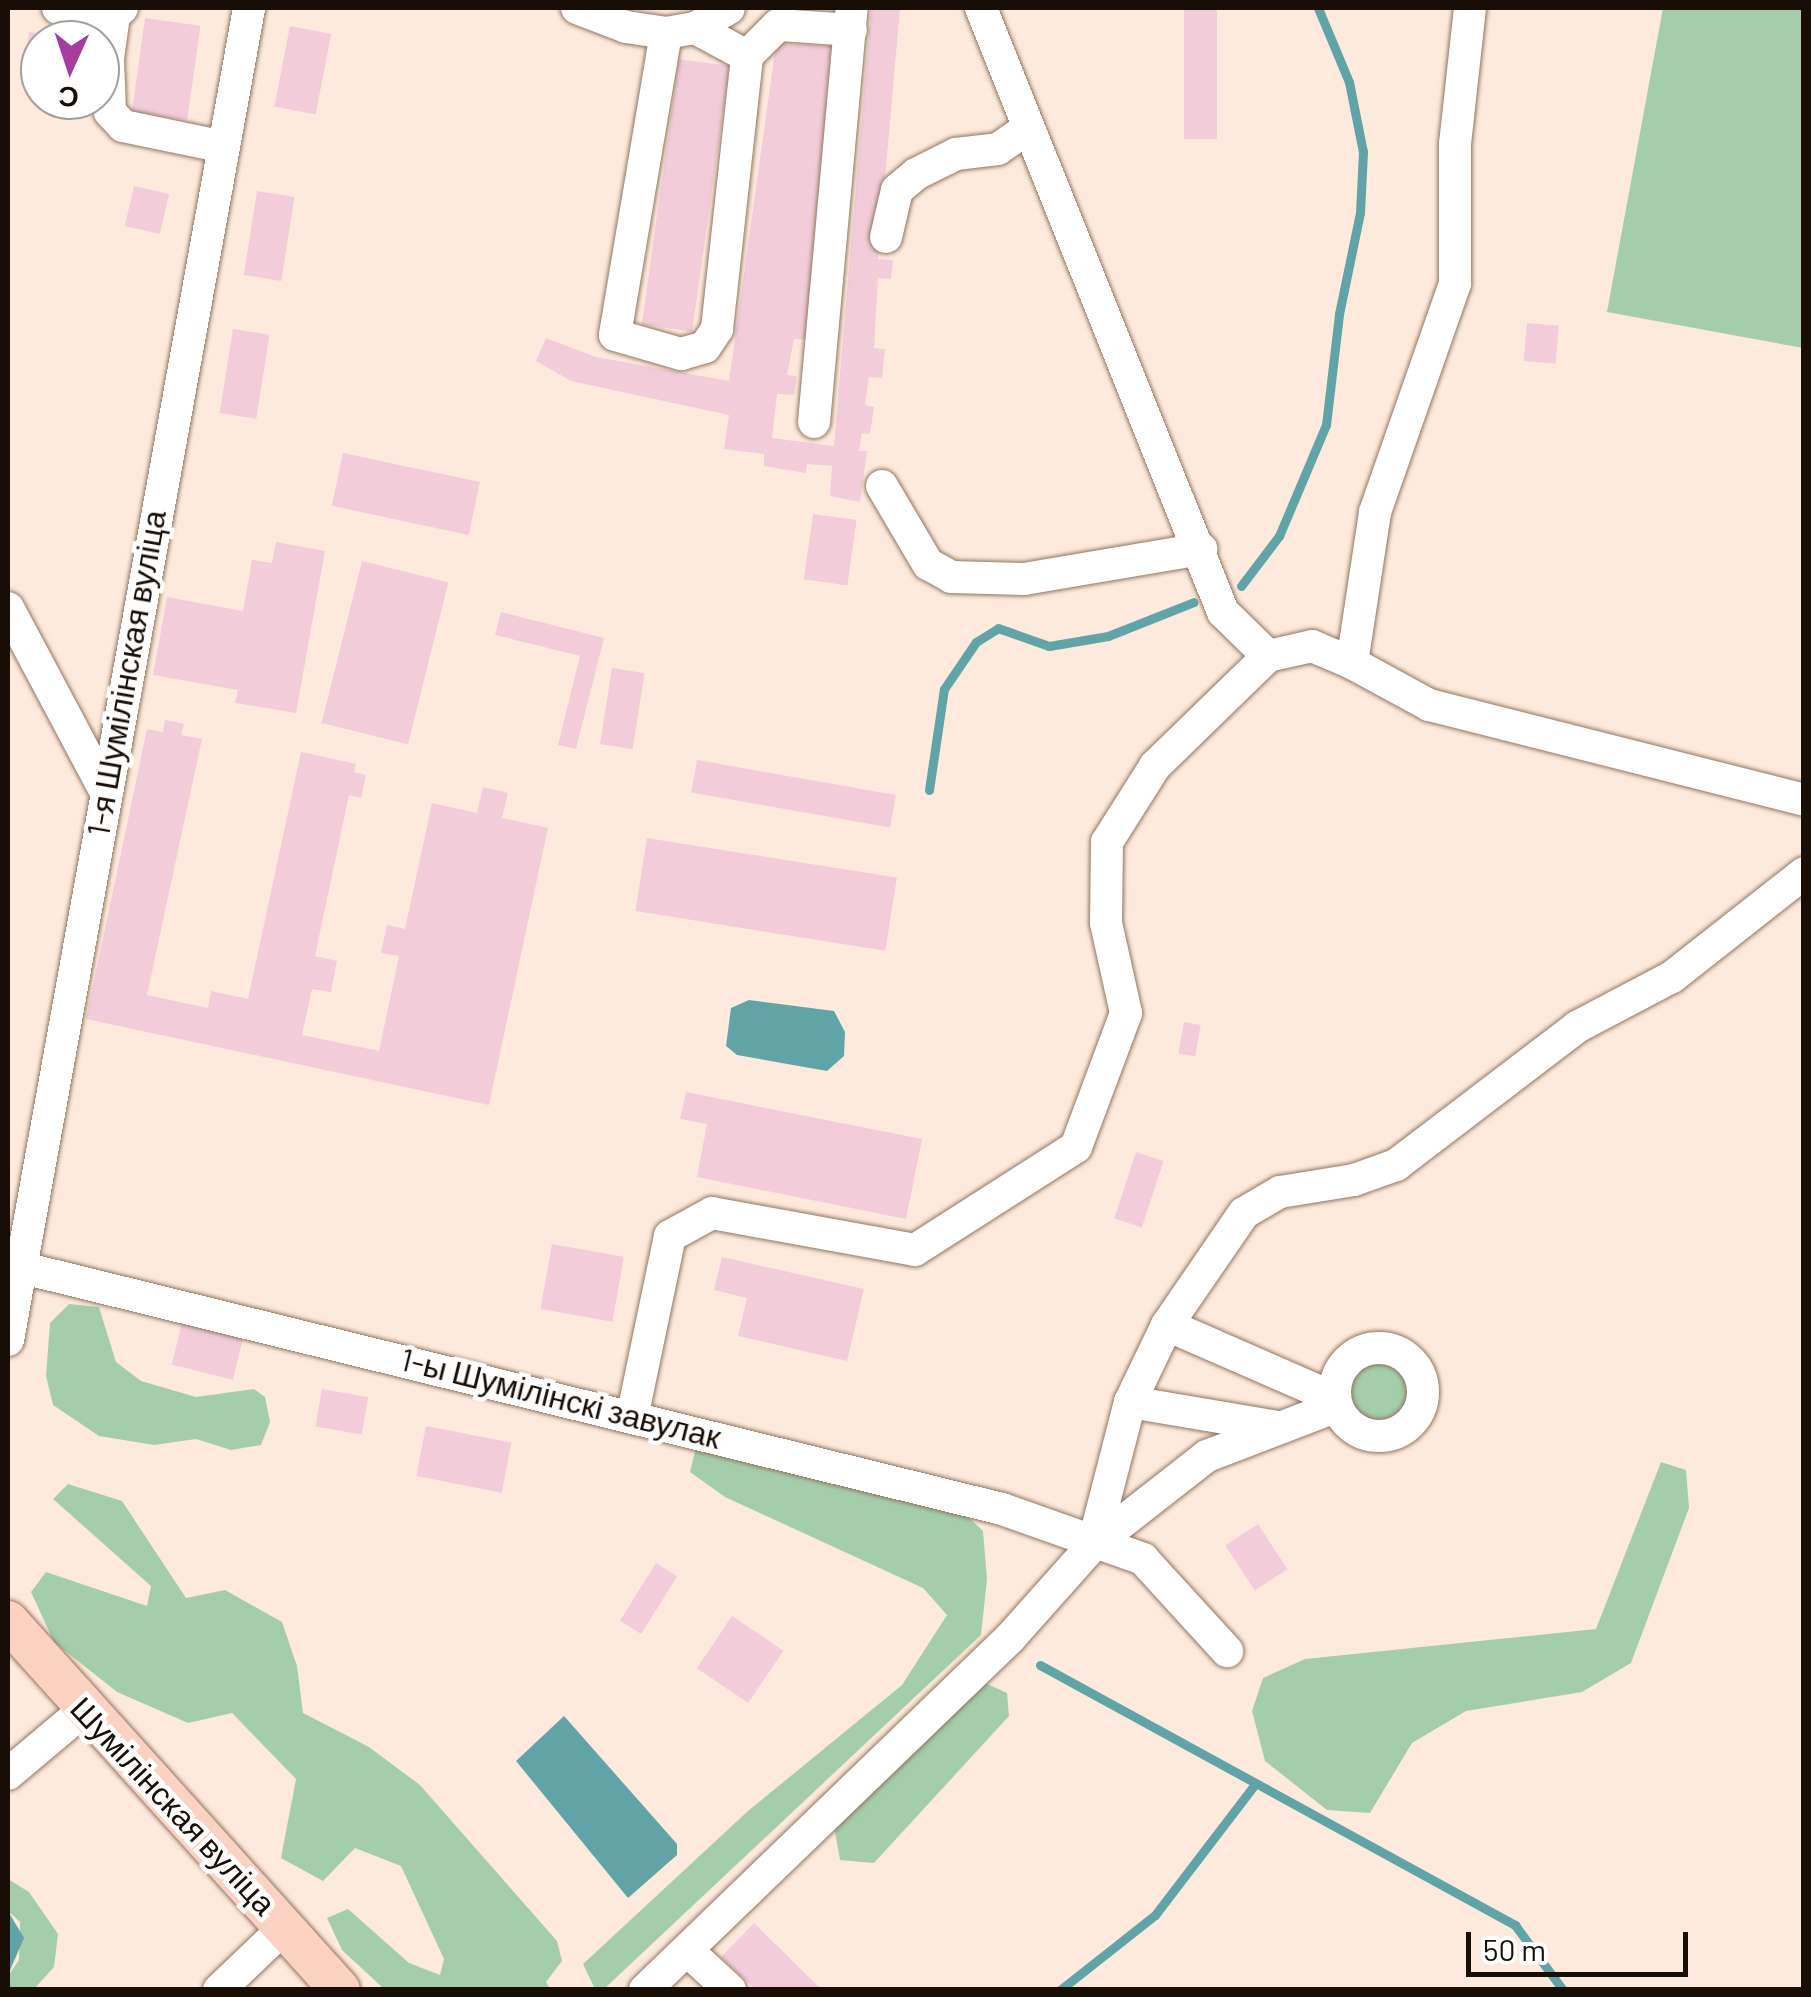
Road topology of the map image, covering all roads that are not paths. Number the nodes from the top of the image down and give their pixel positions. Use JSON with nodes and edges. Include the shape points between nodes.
{"nodes":[{"id":1,"x":58,"y":8,"type":"edge"},
{"id":2,"x":249,"y":8,"type":"edge"},
{"id":3,"x":576,"y":8,"type":"edge"},
{"id":4,"x":729,"y":8,"type":"edge"},
{"id":5,"x":981,"y":8,"type":"edge"},
{"id":6,"x":1470,"y":8,"type":"edge"},
{"id":7,"x":118,"y":11,"type":"edge"},
{"id":8,"x":852,"y":19,"type":"edge"},
{"id":9,"x":681,"y":30,"type":"junction"},
{"id":10,"x":747,"y":56,"type":"junction"},
{"id":11,"x":1028,"y":128,"type":"junction"},
{"id":12,"x":224,"y":147,"type":"junction"},
{"id":13,"x":886,"y":237,"type":"dead end"},
{"id":14,"x":814,"y":422,"type":"dead end"},
{"id":15,"x":882,"y":486,"type":"dead end"},
{"id":16,"x":1201,"y":548,"type":"junction"},
{"id":17,"x":8,"y":608,"type":"edge"},
{"id":18,"x":1268,"y":656,"type":"junction"},
{"id":19,"x":1352,"y":663,"type":"junction"},
{"id":20,"x":103,"y":787,"type":"junction"},
{"id":21,"x":1804,"y":800,"type":"edge"},
{"id":22,"x":1804,"y":873,"type":"edge"},
{"id":23,"x":22,"y":1268,"type":"junction"},
{"id":24,"x":1167,"y":1324,"type":"junction"},
{"id":25,"x":8,"y":1340,"type":"edge"},
{"id":26,"x":1130,"y":1402,"type":"junction"},
{"id":27,"x":634,"y":1413,"type":"junction"},
{"id":28,"x":1280,"y":1428,"type":"junction"},
{"id":29,"x":1093,"y":1545,"type":"junction"},
{"id":30,"x":8,"y":1621,"type":"edge"},
{"id":31,"x":1227,"y":1650,"type":"dead end"},
{"id":32,"x":84,"y":1710,"type":"junction"},
{"id":33,"x":8,"y":1774,"type":"edge"},
{"id":34,"x":286,"y":1926,"type":"junction"},
{"id":35,"x":689,"y":1952,"type":"junction"},
{"id":36,"x":219,"y":1990,"type":"edge"},
{"id":37,"x":340,"y":1990,"type":"edge"},
{"id":38,"x":645,"y":1990,"type":"edge"},
{"id":39,"x":730,"y":1990,"type":"edge"}],
"edges":[{"from":1,"to":7,"type":"street"},
{"from":2,"to":12,"type":"street","name":"1-я Шумілінская вуліца"},
{"from":3,"to":9,"type":"street","via":[[626,28]]},
{"from":4,"to":9,"type":"street"},
{"from":5,"to":11,"type":"street"},
{"from":6,"to":19,"type":"street","via":[[1455,144],[1456,284],[1376,512]]},
{"from":7,"to":12,"type":"street","via":[[110,112],[123,126]]},
{"from":8,"to":10,"type":"street","via":[[778,25]]},
{"from":8,"to":14,"type":"street"},
{"from":9,"to":10,"type":"street"},
{"from":9,"to":10,"type":"street","via":[[616,302],[615,335],[629,343],[681,354],[705,348],[716,329]]},
{"from":11,"to":13,"type":"street","via":[[998,149],[956,154],[916,174],[896,190]]},
{"from":11,"to":16,"type":"street"},
{"from":12,"to":20,"type":"street","name":"1-я Шумілінская вуліца"},
{"from":15,"to":16,"type":"street","via":[[928,564],[950,577],[1024,579]]},
{"from":16,"to":18,"type":"street","via":[[1223,612]]},
{"from":17,"to":20,"type":"street"},
{"from":18,"to":19,"type":"street","via":[[1312,646]]},
{"from":18,"to":27,"type":"street","via":[[1155,766],[1107,842],[1106,923],[1126,1013],[1076,1147],[915,1250],[712,1213],[670,1236]]},
{"from":19,"to":21,"type":"street","via":[[1429,705]]},
{"from":20,"to":23,"type":"street","name":"1-я Шумілінская вуліца"},
{"from":22,"to":24,"type":"street","via":[[1672,977],[1578,1027],[1396,1166],[1280,1192],[1244,1214]]},
{"from":23,"to":25,"type":"street","name":"1-я Шумілінская вуліца"},
{"from":23,"to":27,"type":"street","name":"1-ы Шумілінскі завулак"},
{"from":24,"to":26,"type":"street"},
{"from":24,"to":28,"type":"street","via":[[1336,1402]]},
{"from":26,"to":28,"type":"street"},
{"from":26,"to":29,"type":"street"},
{"from":27,"to":29,"type":"street","name":"1-ы Шумілінскі завулак","via":[[1002,1509]]},
{"from":28,"to":29,"type":"street","via":[[1207,1456]]},
{"from":29,"to":31,"type":"street","name":"1-ы Шумілінскі завулак","via":[[1143,1559]]},
{"from":29,"to":35,"type":"street","via":[[1011,1637]]},
{"from":30,"to":32,"type":"main road","name":"Шумілінская вуліца"},
{"from":32,"to":33,"type":"street"},
{"from":32,"to":34,"type":"main road","name":"Шумілінская вуліца"},
{"from":34,"to":36,"type":"street"},
{"from":34,"to":37,"type":"main road","name":"Шумілінская вуліца"},
{"from":35,"to":38,"type":"street"},
{"from":35,"to":39,"type":"street"}]}
